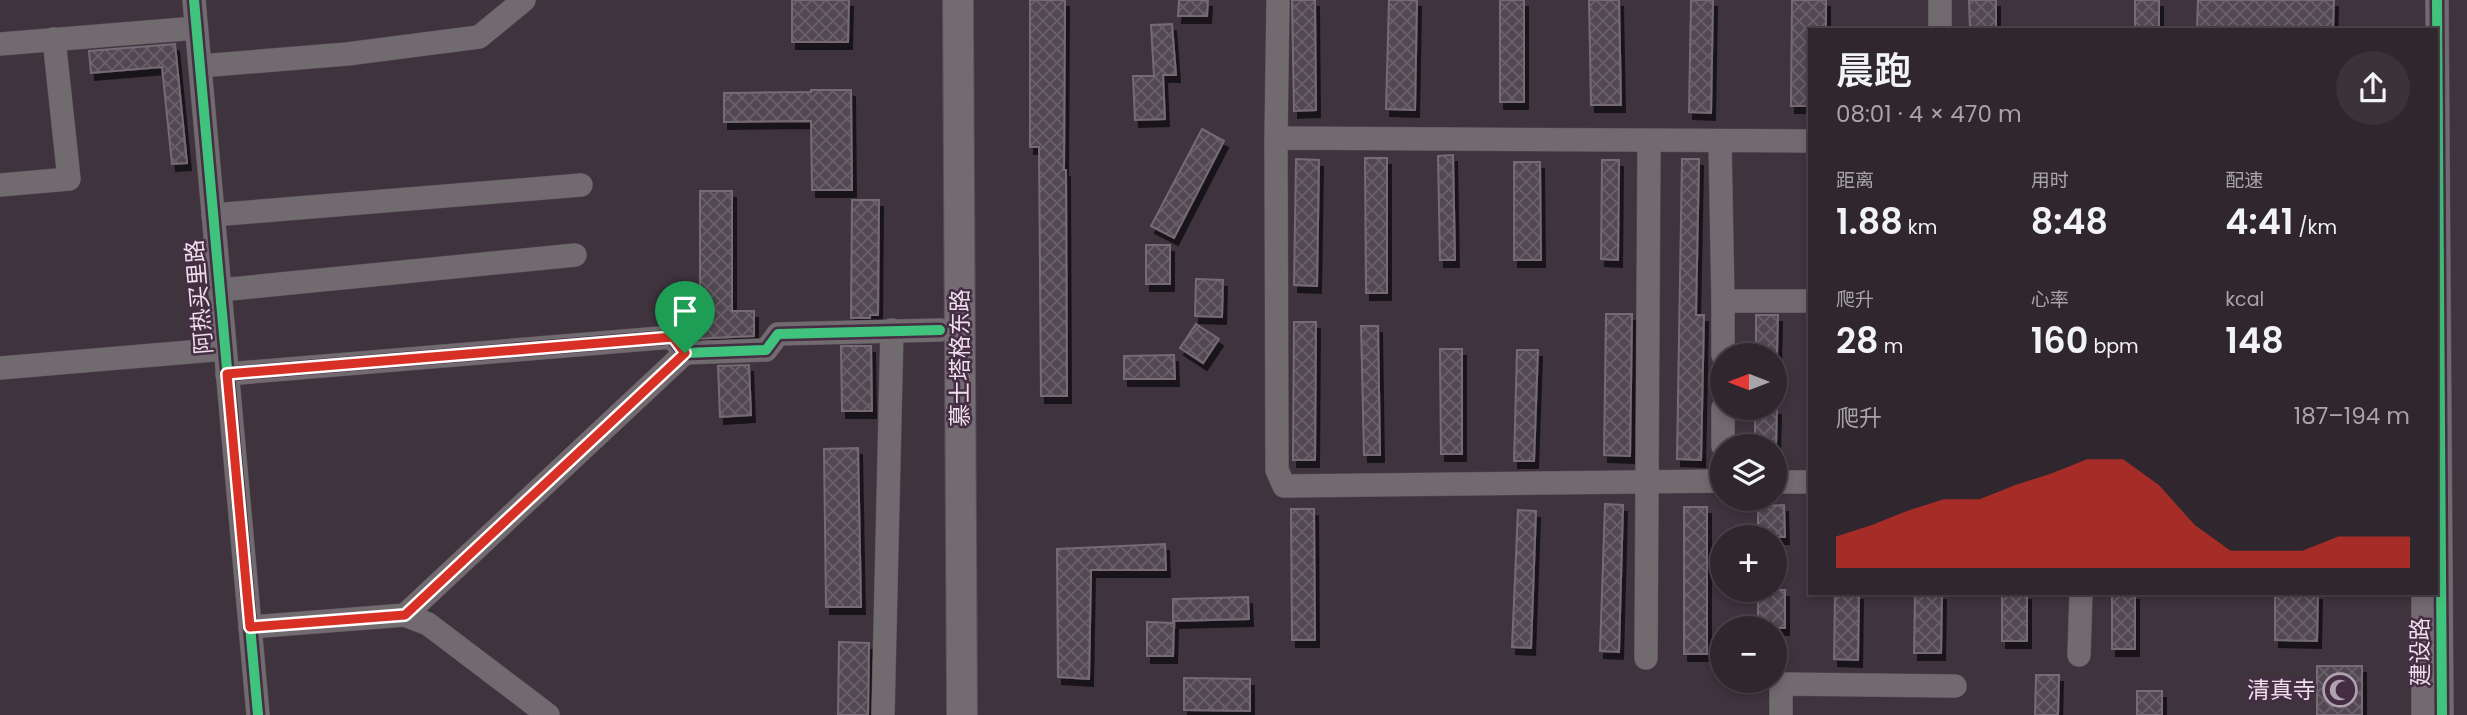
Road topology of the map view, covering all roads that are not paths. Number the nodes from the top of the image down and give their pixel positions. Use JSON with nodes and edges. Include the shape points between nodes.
{"nodes":[{"id":1,"x":194,"y":0,"type":"edge"},
{"id":2,"x":524,"y":0,"type":"edge"},
{"id":3,"x":938,"y":0,"type":"edge"},
{"id":4,"x":958,"y":0,"type":"edge"},
{"id":5,"x":1278,"y":0,"type":"edge"},
{"id":6,"x":1940,"y":0,"type":"edge"},
{"id":7,"x":2422,"y":0,"type":"edge"},
{"id":8,"x":2437,"y":0,"type":"edge"},
{"id":9,"x":197,"y":27,"type":"junction"},
{"id":10,"x":1940,"y":28,"type":"edge"},
{"id":11,"x":2422,"y":28,"type":"edge"},
{"id":12,"x":2437,"y":28,"type":"edge"},
{"id":13,"x":54,"y":39,"type":"junction"},
{"id":14,"x":0,"y":44,"type":"edge"},
{"id":15,"x":200,"y":65,"type":"junction"},
{"id":16,"x":1284,"y":138,"type":"junction"},
{"id":17,"x":1808,"y":141,"type":"edge"},
{"id":18,"x":1649,"y":142,"type":"junction"},
{"id":19,"x":1720,"y":142,"type":"junction"},
{"id":20,"x":2438,"y":143,"type":"edge"},
{"id":21,"x":0,"y":185,"type":"edge"},
{"id":22,"x":581,"y":185,"type":"dead end"},
{"id":23,"x":213,"y":215,"type":"junction"},
{"id":24,"x":575,"y":254,"type":"dead end"},
{"id":25,"x":220,"y":290,"type":"junction"},
{"id":26,"x":1723,"y":301,"type":"junction"},
{"id":27,"x":1808,"y":301,"type":"edge"},
{"id":28,"x":892,"y":330,"type":"junction"},
{"id":29,"x":940,"y":330,"type":"junction"},
{"id":30,"x":1723,"y":343,"type":"edge"},
{"id":31,"x":225,"y":349,"type":"junction"},
{"id":32,"x":685,"y":353,"type":"junction"},
{"id":33,"x":0,"y":368,"type":"edge"},
{"id":34,"x":227,"y":374,"type":"junction"},
{"id":35,"x":1647,"y":481,"type":"junction"},
{"id":36,"x":1710,"y":481,"type":"edge"},
{"id":37,"x":1787,"y":482,"type":"edge"},
{"id":38,"x":1808,"y":482,"type":"edge"},
{"id":39,"x":2081,"y":595,"type":"edge"},
{"id":40,"x":2423,"y":595,"type":"edge"},
{"id":41,"x":405,"y":615,"type":"junction"},
{"id":42,"x":250,"y":627,"type":"junction"},
{"id":43,"x":2079,"y":655,"type":"dead end"},
{"id":44,"x":1646,"y":658,"type":"dead end"},
{"id":45,"x":1955,"y":686,"type":"dead end"},
{"id":46,"x":258,"y":715,"type":"edge"},
{"id":47,"x":548,"y":715,"type":"edge"},
{"id":48,"x":883,"y":715,"type":"edge"},
{"id":49,"x":942,"y":715,"type":"edge"},
{"id":50,"x":962,"y":715,"type":"edge"},
{"id":51,"x":1781,"y":715,"type":"edge"},
{"id":52,"x":2423,"y":715,"type":"edge"},
{"id":53,"x":2442,"y":715,"type":"edge"}],
"edges":[{"from":1,"to":9,"type":"street","name":"阿热买里路"},
{"from":2,"to":15,"type":"street","via":[[479,37],[347,54]]},
{"from":3,"to":29,"type":"main road","name":"慕士塔格东路"},
{"from":4,"to":50,"type":"main road","name":"慕士塔格东路"},
{"from":5,"to":16,"type":"street"},
{"from":6,"to":10,"type":"street"},
{"from":7,"to":11,"type":"street"},
{"from":8,"to":12,"type":"street","name":"建设路"},
{"from":9,"to":13,"type":"street"},
{"from":9,"to":15,"type":"street","name":"阿热买里路"},
{"from":13,"to":14,"type":"street"},
{"from":13,"to":21,"type":"street","via":[[69,179]]},
{"from":15,"to":23,"type":"street","name":"阿热买里路"},
{"from":16,"to":18,"type":"street"},
{"from":16,"to":35,"type":"street","via":[[1277,470],[1284,486]]},
{"from":17,"to":19,"type":"street"},
{"from":18,"to":19,"type":"street"},
{"from":18,"to":35,"type":"street"},
{"from":19,"to":26,"type":"street"},
{"from":20,"to":53,"type":"street","name":"建设路"},
{"from":22,"to":23,"type":"street"},
{"from":23,"to":25,"type":"street","name":"阿热买里路"},
{"from":24,"to":25,"type":"street"},
{"from":25,"to":31,"type":"street","name":"阿热买里路"},
{"from":26,"to":27,"type":"street"},
{"from":26,"to":30,"type":"street"},
{"from":28,"to":29,"type":"street"},
{"from":28,"to":32,"type":"street","via":[[778,334],[766,350]]},
{"from":28,"to":48,"type":"street"},
{"from":29,"to":49,"type":"main road","name":"慕士塔格东路"},
{"from":31,"to":33,"type":"street"},
{"from":31,"to":34,"type":"street","name":"阿热买里路"},
{"from":32,"to":34,"type":"street","via":[[673,337]]},
{"from":32,"to":41,"type":"street"},
{"from":34,"to":42,"type":"street","name":"阿热买里路"},
{"from":35,"to":36,"type":"street"},
{"from":35,"to":44,"type":"street"},
{"from":37,"to":38,"type":"street"},
{"from":39,"to":43,"type":"street"},
{"from":40,"to":52,"type":"street","name":"建设路"},
{"from":41,"to":42,"type":"street"},
{"from":41,"to":47,"type":"street","via":[[428,624]]},
{"from":42,"to":46,"type":"street","name":"阿热买里路"},
{"from":45,"to":51,"type":"street","via":[[1781,684]]}]}
